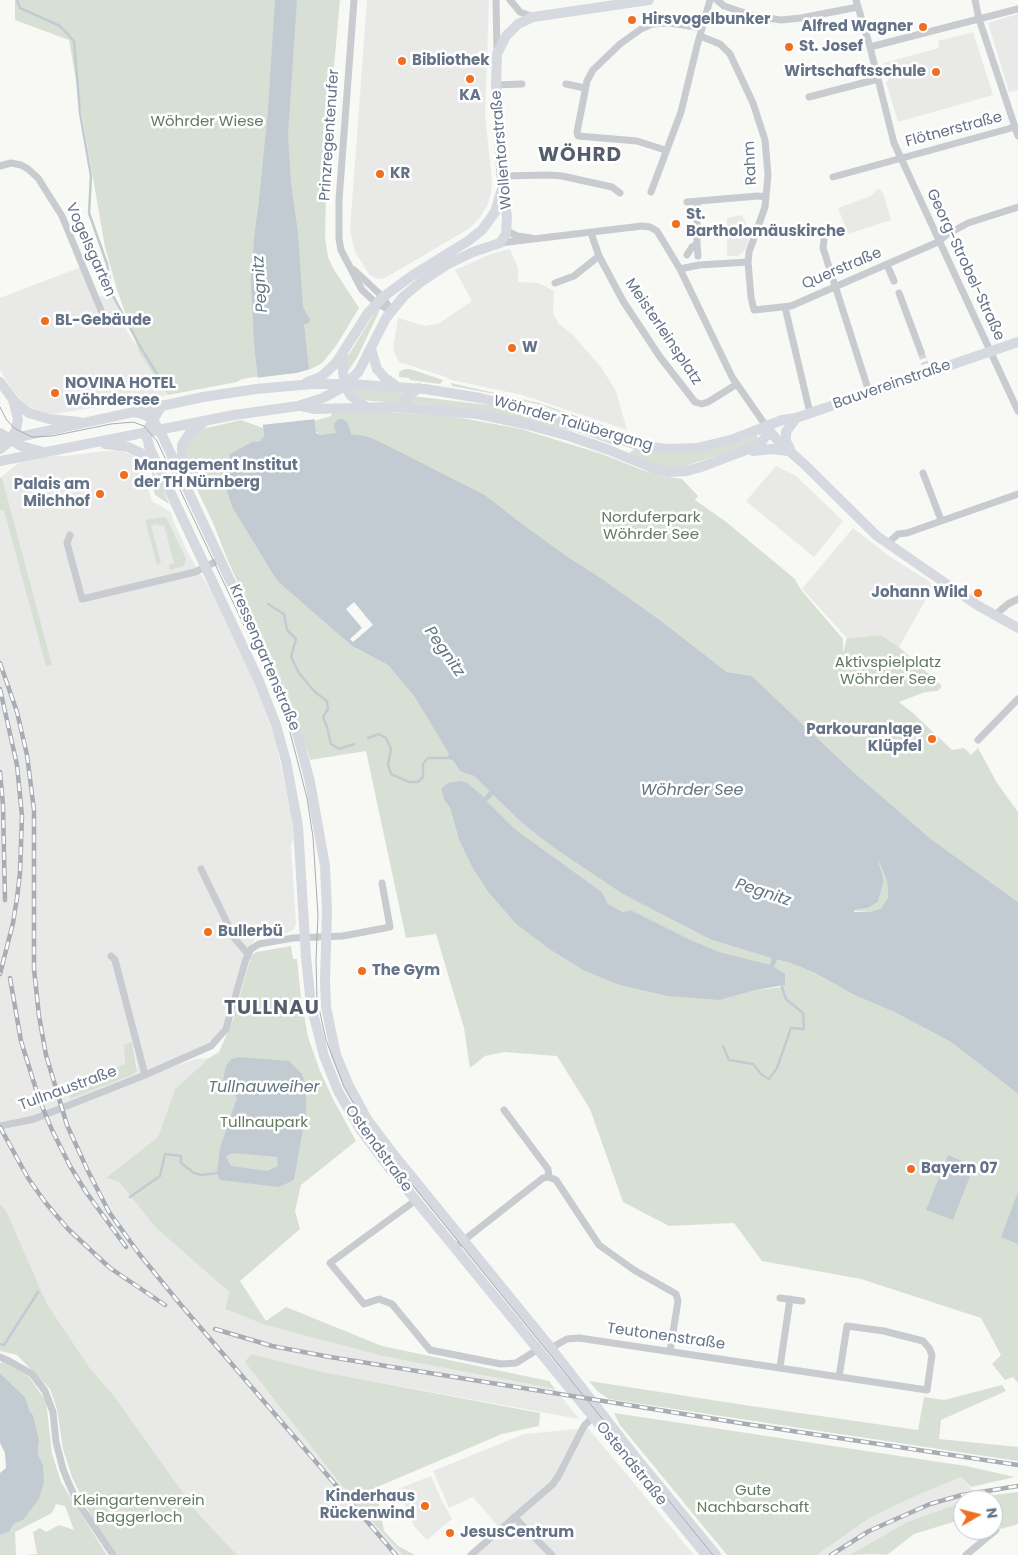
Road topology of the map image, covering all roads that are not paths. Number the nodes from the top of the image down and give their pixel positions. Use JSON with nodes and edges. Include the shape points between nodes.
{"nodes":[{"id":1,"x":354,"y":0,"type":"edge"},
{"id":2,"x":496,"y":0,"type":"edge"},
{"id":3,"x":510,"y":0,"type":"edge"},
{"id":4,"x":649,"y":0,"type":"edge"},
{"id":5,"x":710,"y":0,"type":"edge"},
{"id":6,"x":716,"y":0,"type":"edge"},
{"id":7,"x":734,"y":0,"type":"edge"},
{"id":8,"x":975,"y":0,"type":"edge"},
{"id":9,"x":857,"y":4,"type":"edge"},
{"id":10,"x":1018,"y":9,"type":"edge"},
{"id":11,"x":736,"y":10,"type":"junction"},
{"id":12,"x":533,"y":17,"type":"junction"},
{"id":13,"x":979,"y":19,"type":"junction"},
{"id":14,"x":701,"y":32,"type":"junction"},
{"id":15,"x":870,"y":47,"type":"junction"},
{"id":16,"x":497,"y":54,"type":"junction"},
{"id":17,"x":878,"y":79,"type":"junction"},
{"id":18,"x":522,"y":84,"type":"dead end"},
{"id":19,"x":566,"y":84,"type":"dead end"},
{"id":20,"x":496,"y":85,"type":"junction"},
{"id":21,"x":585,"y":88,"type":"junction"},
{"id":22,"x":810,"y":97,"type":"dead end"},
{"id":23,"x":1015,"y":127,"type":"junction"},
{"id":24,"x":1018,"y":136,"type":"edge"},
{"id":25,"x":665,"y":150,"type":"junction"},
{"id":26,"x":900,"y":158,"type":"junction"},
{"id":27,"x":0,"y":166,"type":"edge"},
{"id":28,"x":833,"y":177,"type":"dead end"},
{"id":29,"x":502,"y":182,"type":"junction"},
{"id":30,"x":651,"y":192,"type":"dead end"},
{"id":31,"x":620,"y":193,"type":"dead end"},
{"id":32,"x":766,"y":197,"type":"junction"},
{"id":33,"x":687,"y":202,"type":"dead end"},
{"id":34,"x":697,"y":202,"type":"junction"},
{"id":35,"x":1018,"y":207,"type":"edge"},
{"id":36,"x":508,"y":231,"type":"junction"},
{"id":37,"x":591,"y":233,"type":"junction"},
{"id":38,"x":532,"y":238,"type":"junction"},
{"id":39,"x":824,"y":240,"type":"dead end"},
{"id":40,"x":468,"y":241,"type":"junction"},
{"id":41,"x":938,"y":242,"type":"junction"},
{"id":42,"x":500,"y":243,"type":"junction"},
{"id":43,"x":697,"y":244,"type":"junction"},
{"id":44,"x":473,"y":252,"type":"junction"},
{"id":45,"x":687,"y":255,"type":"dead end"},
{"id":46,"x":599,"y":256,"type":"junction"},
{"id":47,"x":698,"y":256,"type":"dead end"},
{"id":48,"x":748,"y":262,"type":"junction"},
{"id":49,"x":887,"y":265,"type":"junction"},
{"id":50,"x":680,"y":269,"type":"junction"},
{"id":51,"x":894,"y":281,"type":"dead end"},
{"id":52,"x":555,"y":283,"type":"dead end"},
{"id":53,"x":836,"y":287,"type":"junction"},
{"id":54,"x":899,"y":293,"type":"dead end"},
{"id":55,"x":379,"y":300,"type":"junction"},
{"id":56,"x":785,"y":307,"type":"junction"},
{"id":57,"x":754,"y":310,"type":"joint"},
{"id":58,"x":391,"y":311,"type":"junction"},
{"id":59,"x":105,"y":320,"type":"dead end"},
{"id":60,"x":1018,"y":342,"type":"edge"},
{"id":61,"x":371,"y":348,"type":"junction"},
{"id":62,"x":990,"y":351,"type":"junction"},
{"id":63,"x":921,"y":352,"type":"tunnel mouth"},
{"id":64,"x":343,"y":354,"type":"junction"},
{"id":65,"x":0,"y":382,"type":"edge"},
{"id":66,"x":312,"y":383,"type":"junction"},
{"id":67,"x":737,"y":384,"type":"junction"},
{"id":68,"x":345,"y":385,"type":"junction"},
{"id":69,"x":398,"y":386,"type":"junction"},
{"id":70,"x":419,"y":388,"type":"junction"},
{"id":71,"x":870,"y":392,"type":"junction"},
{"id":72,"x":12,"y":399,"type":"junction"},
{"id":73,"x":315,"y":404,"type":"junction"},
{"id":74,"x":162,"y":405,"type":"junction"},
{"id":75,"x":365,"y":407,"type":"junction"},
{"id":76,"x":411,"y":408,"type":"junction"},
{"id":77,"x":1018,"y":411,"type":"edge"},
{"id":78,"x":134,"y":412,"type":"junction"},
{"id":79,"x":810,"y":412,"type":"junction"},
{"id":80,"x":796,"y":418,"type":"junction"},
{"id":81,"x":152,"y":419,"type":"junction"},
{"id":82,"x":205,"y":421,"type":"junction"},
{"id":83,"x":90,"y":423,"type":"junction"},
{"id":84,"x":766,"y":426,"type":"junction"},
{"id":85,"x":159,"y":429,"type":"junction"},
{"id":86,"x":148,"y":432,"type":"junction"},
{"id":87,"x":6,"y":439,"type":"edge"},
{"id":88,"x":94,"y":443,"type":"junction"},
{"id":89,"x":632,"y":443,"type":"junction"},
{"id":90,"x":0,"y":449,"type":"edge"},
{"id":91,"x":609,"y":450,"type":"junction"},
{"id":92,"x":43,"y":452,"type":"junction"},
{"id":93,"x":792,"y":452,"type":"junction"},
{"id":94,"x":730,"y":456,"type":"junction"},
{"id":95,"x":154,"y":459,"type":"junction"},
{"id":96,"x":0,"y":461,"type":"edge"},
{"id":97,"x":923,"y":473,"type":"dead end"},
{"id":98,"x":1018,"y":494,"type":"edge"},
{"id":99,"x":198,"y":511,"type":"junction"},
{"id":100,"x":941,"y":520,"type":"junction"},
{"id":101,"x":70,"y":535,"type":"dead end"},
{"id":102,"x":891,"y":547,"type":"junction"},
{"id":103,"x":221,"y":560,"type":"junction"},
{"id":104,"x":205,"y":568,"type":"junction"},
{"id":105,"x":1018,"y":598,"type":"edge"},
{"id":106,"x":995,"y":615,"type":"junction"},
{"id":107,"x":1018,"y":628,"type":"edge"},
{"id":108,"x":1018,"y":699,"type":"edge"},
{"id":109,"x":978,"y":740,"type":"dead end"},
{"id":110,"x":201,"y":869,"type":"dead end"},
{"id":111,"x":382,"y":884,"type":"dead end"},
{"id":112,"x":327,"y":936,"type":"junction"},
{"id":113,"x":305,"y":937,"type":"junction"},
{"id":114,"x":248,"y":954,"type":"junction"},
{"id":115,"x":111,"y":956,"type":"dead end"},
{"id":116,"x":145,"y":1075,"type":"junction"},
{"id":117,"x":504,"y":1110,"type":"dead end"},
{"id":118,"x":0,"y":1126,"type":"edge"},
{"id":119,"x":550,"y":1177,"type":"junction"},
{"id":120,"x":416,"y":1200,"type":"junction"},
{"id":121,"x":464,"y":1241,"type":"junction"},
{"id":122,"x":454,"y":1248,"type":"junction"},
{"id":123,"x":780,"y":1298,"type":"dead end"},
{"id":124,"x":790,"y":1300,"type":"junction"},
{"id":125,"x":802,"y":1301,"type":"dead end"},
{"id":126,"x":551,"y":1348,"type":"junction"},
{"id":127,"x":537,"y":1350,"type":"junction"},
{"id":128,"x":670,"y":1351,"type":"junction"},
{"id":129,"x":0,"y":1357,"type":"edge"},
{"id":130,"x":780,"y":1367,"type":"junction"},
{"id":131,"x":839,"y":1377,"type":"junction"},
{"id":132,"x":594,"y":1412,"type":"junction"},
{"id":133,"x":514,"y":1518,"type":"junction"},
{"id":134,"x":984,"y":1540,"type":"edge"},
{"id":135,"x":113,"y":1555,"type":"edge"},
{"id":136,"x":471,"y":1555,"type":"edge"},
{"id":137,"x":552,"y":1555,"type":"edge"},
{"id":138,"x":706,"y":1555,"type":"edge"},
{"id":139,"x":716,"y":1555,"type":"edge"},
{"id":140,"x":966,"y":1555,"type":"edge"}],
"edges":[{"from":1,"to":55,"type":"street","name":"Prinzregentenufer","via":[[337,221],[341,250],[352,269]]},
{"from":2,"to":16,"type":"street"},
{"from":3,"to":12,"type":"street","via":[[520,12]]},
{"from":4,"to":12,"type":"main road"},
{"from":5,"to":14,"type":"street"},
{"from":6,"to":11,"type":"street"},
{"from":7,"to":11,"type":"street"},
{"from":8,"to":13,"type":"street"},
{"from":9,"to":11,"type":"street","via":[[781,20]]},
{"from":9,"to":15,"type":"street","name":"Georg-Strobel-Straße"},
{"from":10,"to":13,"type":"street"},
{"from":12,"to":16,"type":"main road","via":[[512,29]]},
{"from":13,"to":15,"type":"street"},
{"from":13,"to":23,"type":"street"},
{"from":14,"to":21,"type":"street","name":"Rahm","via":[[666,22],[652,24],[620,44],[593,70]]},
{"from":14,"to":25,"type":"street","via":[[681,112]]},
{"from":14,"to":32,"type":"street","name":"Rahm","via":[[728,51],[753,104],[766,147]]},
{"from":15,"to":17,"type":"street","name":"Georg-Strobel-Straße"},
{"from":16,"to":20,"type":"main road","name":"Wollentorstraße"},
{"from":17,"to":22,"type":"street"},
{"from":17,"to":26,"type":"street","name":"Georg-Strobel-Straße"},
{"from":18,"to":20,"type":"street"},
{"from":19,"to":21,"type":"street"},
{"from":20,"to":29,"type":"main road","name":"Wollentorstraße"},
{"from":21,"to":25,"type":"street","name":"Rahm","via":[[578,136],[637,141]]},
{"from":23,"to":24,"type":"street"},
{"from":23,"to":26,"type":"street","name":"Flötnerstraße"},
{"from":25,"to":30,"type":"street"},
{"from":26,"to":28,"type":"street"},
{"from":26,"to":41,"type":"street","name":"Georg-Strobel-Straße"},
{"from":27,"to":59,"type":"street","name":"Vogelsgarten","via":[[20,165],[38,178],[62,216]]},
{"from":29,"to":31,"type":"street","via":[[550,175],[612,187]]},
{"from":29,"to":36,"type":"main road","name":"Wollentorstraße"},
{"from":29,"to":40,"type":"main road","via":[[498,205],[490,219]]},
{"from":32,"to":34,"type":"street"},
{"from":32,"to":48,"type":"street","name":"Rahm"},
{"from":33,"to":34,"type":"street"},
{"from":34,"to":43,"type":"street"},
{"from":35,"to":41,"type":"street","name":"Querstraße","via":[[968,223]]},
{"from":36,"to":38,"type":"street"},
{"from":36,"to":42,"type":"main road","name":"Wollentorstraße"},
{"from":37,"to":38,"type":"street"},
{"from":37,"to":46,"type":"street","name":"Meisterleinsplatz"},
{"from":37,"to":50,"type":"street","via":[[646,226],[659,234]]},
{"from":38,"to":42,"type":"street"},
{"from":39,"to":53,"type":"street","via":[[823,248]]},
{"from":40,"to":44,"type":"main road"},
{"from":40,"to":55,"type":"main road"},
{"from":41,"to":49,"type":"street","name":"Querstraße"},
{"from":41,"to":62,"type":"street","name":"Georg-Strobel-Straße"},
{"from":42,"to":44,"type":"main road"},
{"from":43,"to":45,"type":"street"},
{"from":43,"to":47,"type":"street"},
{"from":44,"to":58,"type":"main road","via":[[427,277]]},
{"from":46,"to":52,"type":"street","via":[[574,276]]},
{"from":46,"to":67,"type":"street","name":"Meisterleinsplatz","via":[[638,325],[695,402],[708,402]]},
{"from":48,"to":50,"type":"street"},
{"from":48,"to":57,"type":"street","name":"Rahm"},
{"from":49,"to":51,"type":"street"},
{"from":49,"to":53,"type":"street","name":"Querstraße"},
{"from":50,"to":67,"type":"street"},
{"from":53,"to":56,"type":"street","name":"Querstraße"},
{"from":53,"to":71,"type":"street"},
{"from":54,"to":63,"type":"street"},
{"from":55,"to":58,"type":"street","name":"Prinzregentenufer"},
{"from":55,"to":64,"type":"main road"},
{"from":56,"to":57,"type":"street","name":"Querstraße"},
{"from":56,"to":79,"type":"street"},
{"from":58,"to":61,"type":"main road"},
{"from":60,"to":62,"type":"main road","name":"Bauvereinstraße"},
{"from":61,"to":68,"type":"main road","via":[[359,371]]},
{"from":61,"to":69,"type":"main road","via":[[379,373]]},
{"from":62,"to":71,"type":"main road","name":"Bauvereinstraße","via":[[927,369]]},
{"from":62,"to":77,"type":"street","name":"Georg-Strobel-Straße"},
{"from":64,"to":66,"type":"main road"},
{"from":64,"to":68,"type":"main road"},
{"from":65,"to":72,"type":"main road"},
{"from":66,"to":68,"type":"main road","name":"Wöhrder Talübergang"},
{"from":66,"to":74,"type":"main road"},
{"from":67,"to":84,"type":"street"},
{"from":68,"to":69,"type":"main road","name":"Wöhrder Talübergang"},
{"from":68,"to":73,"type":"main road"},
{"from":68,"to":75,"type":"main road","via":[[351,396]]},
{"from":69,"to":70,"type":"main road","name":"Wöhrder Talübergang"},
{"from":70,"to":76,"type":"main road","via":[[404,399]]},
{"from":70,"to":89,"type":"main road","name":"Wöhrder Talübergang","via":[[522,407]]},
{"from":71,"to":79,"type":"main road","name":"Bauvereinstraße"},
{"from":72,"to":83,"type":"main road","via":[[25,411],[40,418]]},
{"from":72,"to":87,"type":"main road","via":[[18,423]]},
{"from":73,"to":75,"type":"main road","name":"Wöhrder Talübergang"},
{"from":73,"to":82,"type":"main road","via":[[259,410]]},
{"from":74,"to":78,"type":"main road"},
{"from":74,"to":81,"type":"main road","name":"Kressengartenstraße"},
{"from":75,"to":76,"type":"main road","name":"Wöhrder Talübergang"},
{"from":76,"to":91,"type":"main road","name":"Wöhrder Talübergang","via":[[518,422]]},
{"from":78,"to":81,"type":"main road"},
{"from":78,"to":83,"type":"main road"},
{"from":79,"to":80,"type":"main road","name":"Bauvereinstraße"},
{"from":80,"to":84,"type":"main road","name":"Bauvereinstraße"},
{"from":80,"to":93,"type":"main road","via":[[786,432],[786,441]]},
{"from":81,"to":85,"type":"main road","name":"Kressengartenstraße"},
{"from":81,"to":86,"type":"main road","name":"Kressengartenstraße"},
{"from":82,"to":85,"type":"main road"},
{"from":82,"to":99,"type":"main road","name":"Kressengartenstraße","via":[[186,437],[181,450]]},
{"from":83,"to":87,"type":"main road"},
{"from":84,"to":89,"type":"main road","name":"Wöhrder Talübergang","via":[[734,439],[697,448],[656,448]]},
{"from":84,"to":93,"type":"main road"},
{"from":84,"to":94,"type":"main road","name":"Wöhrder Talübergang","via":[[763,442]]},
{"from":85,"to":86,"type":"main road"},
{"from":85,"to":99,"type":"main road","name":"Kressengartenstraße"},
{"from":86,"to":88,"type":"main road"},
{"from":86,"to":95,"type":"main road","name":"Kressengartenstraße","via":[[148,445]]},
{"from":87,"to":90,"type":"main road"},
{"from":87,"to":92,"type":"main road"},
{"from":88,"to":92,"type":"main road"},
{"from":88,"to":95,"type":"main road","via":[[128,447]]},
{"from":89,"to":91,"type":"main road","via":[[625,449]]},
{"from":91,"to":94,"type":"main road","name":"Wöhrder Talübergang","via":[[669,472],[687,471]]},
{"from":92,"to":96,"type":"main road"},
{"from":93,"to":94,"type":"main road","via":[[768,449]]},
{"from":93,"to":102,"type":"main road","via":[[872,533]]},
{"from":95,"to":104,"type":"main road","name":"Kressengartenstraße"},
{"from":97,"to":100,"type":"street"},
{"from":98,"to":100,"type":"street"},
{"from":99,"to":103,"type":"main road","name":"Kressengartenstraße"},
{"from":100,"to":102,"type":"street","via":[[907,533]]},
{"from":101,"to":104,"type":"street","via":[[67,543],[82,599]]},
{"from":102,"to":106,"type":"main road"},
{"from":103,"to":104,"type":"street"},
{"from":103,"to":112,"type":"main road","name":"Kressengartenstraße","via":[[283,694],[304,756],[324,860]]},
{"from":104,"to":113,"type":"main road","name":"Kressengartenstraße","via":[[262,686],[286,760],[298,826]]},
{"from":105,"to":106,"type":"street"},
{"from":106,"to":107,"type":"main road"},
{"from":108,"to":109,"type":"street"},
{"from":110,"to":114,"type":"street","via":[[235,939]]},
{"from":111,"to":112,"type":"street","via":[[390,927]]},
{"from":112,"to":113,"type":"street"},
{"from":112,"to":121,"type":"main road","name":"Ostendstraße","via":[[326,1007],[336,1055],[348,1086],[379,1135]]},
{"from":113,"to":114,"type":"street","via":[[259,944]]},
{"from":113,"to":120,"type":"main road","name":"Ostendstraße","via":[[314,1021],[335,1084],[365,1136]]},
{"from":114,"to":116,"type":"street","name":"Tullnaustraße","via":[[226,1029],[211,1046]]},
{"from":115,"to":116,"type":"street","via":[[115,960]]},
{"from":116,"to":118,"type":"street","name":"Tullnaustraße","via":[[34,1118]]},
{"from":117,"to":119,"type":"street","via":[[548,1169]]},
{"from":119,"to":121,"type":"street","via":[[543,1178]]},
{"from":119,"to":128,"type":"street","via":[[556,1180],[599,1245],[676,1294],[678,1301]]},
{"from":120,"to":122,"type":"main road","name":"Ostendstraße"},
{"from":120,"to":127,"type":"street","via":[[330,1263],[364,1304],[378,1299],[392,1304],[430,1350],[501,1364],[516,1363]]},
{"from":121,"to":122,"type":"street"},
{"from":121,"to":126,"type":"main road","name":"Ostendstraße"},
{"from":122,"to":127,"type":"main road","name":"Ostendstraße"},
{"from":123,"to":124,"type":"street"},
{"from":124,"to":125,"type":"street"},
{"from":124,"to":130,"type":"street"},
{"from":126,"to":127,"type":"main road"},
{"from":126,"to":128,"type":"street","name":"Teutonenstraße","via":[[567,1339],[578,1338]]},
{"from":126,"to":132,"type":"main road","name":"Ostendstraße","via":[[584,1391]]},
{"from":127,"to":132,"type":"main road","name":"Ostendstraße"},
{"from":128,"to":130,"type":"street","name":"Teutonenstraße"},
{"from":129,"to":135,"type":"street","via":[[32,1374],[45,1391],[69,1484]]},
{"from":130,"to":131,"type":"street","name":"Teutonenstraße"},
{"from":131,"to":131,"type":"street","name":"Teutonenstraße","via":[[927,1390],[932,1355],[923,1341],[847,1326]]},
{"from":132,"to":133,"type":"street","via":[[554,1484]]},
{"from":132,"to":138,"type":"main road","name":"Ostendstraße"},
{"from":132,"to":139,"type":"main road","name":"Ostendstraße"},
{"from":133,"to":136,"type":"street"},
{"from":133,"to":137,"type":"street"},
{"from":134,"to":140,"type":"street"}]}
